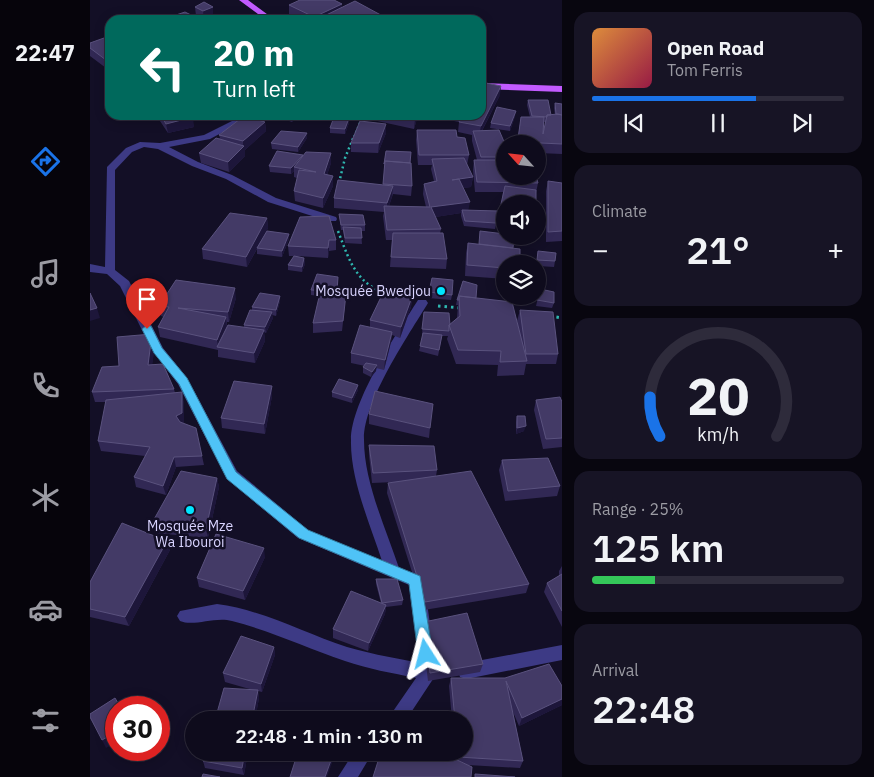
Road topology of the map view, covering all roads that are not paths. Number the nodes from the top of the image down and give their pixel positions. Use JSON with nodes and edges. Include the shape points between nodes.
{"nodes":[{"id":1,"x":243,"y":0,"type":"edge"},
{"id":2,"x":264,"y":15,"type":"edge"},
{"id":3,"x":486,"y":86,"type":"edge"},
{"id":4,"x":562,"y":90,"type":"edge"},
{"id":5,"x":241,"y":120,"type":"edge"},
{"id":6,"x":160,"y":146,"type":"junction"},
{"id":7,"x":332,"y":219,"type":"edge"},
{"id":8,"x":90,"y":268,"type":"edge"},
{"id":9,"x":110,"y":271,"type":"junction"},
{"id":10,"x":422,"y":303,"type":"road end"},
{"id":11,"x":393,"y":573,"type":"junction"},
{"id":12,"x":185,"y":616,"type":"dead end"},
{"id":13,"x":562,"y":652,"type":"edge"},
{"id":14,"x":429,"y":673,"type":"junction"},
{"id":15,"x":403,"y":711,"type":"edge"},
{"id":16,"x":359,"y":761,"type":"edge"},
{"id":17,"x":347,"y":777,"type":"edge"}],
"edges":[{"from":1,"to":2,"type":"main road"},
{"from":3,"to":4,"type":"main road"},
{"from":5,"to":6,"type":"street","via":[[207,137]]},
{"from":6,"to":7,"type":"street","via":[[272,200]]},
{"from":6,"to":9,"type":"street","via":[[143,144],[129,150],[110,169]]},
{"from":8,"to":9,"type":"street"},
{"from":9,"to":11,"type":"street","via":[[125,284],[158,350],[183,381],[232,475],[303,534]]},
{"from":10,"to":11,"type":"street","via":[[366,402],[357,438],[363,480]]},
{"from":11,"to":14,"type":"street","via":[[416,581]]},
{"from":12,"to":14,"type":"street","via":[[217,611],[232,613],[368,660]]},
{"from":13,"to":14,"type":"street","via":[[446,675]]},
{"from":14,"to":15,"type":"street"},
{"from":16,"to":17,"type":"street"}]}
